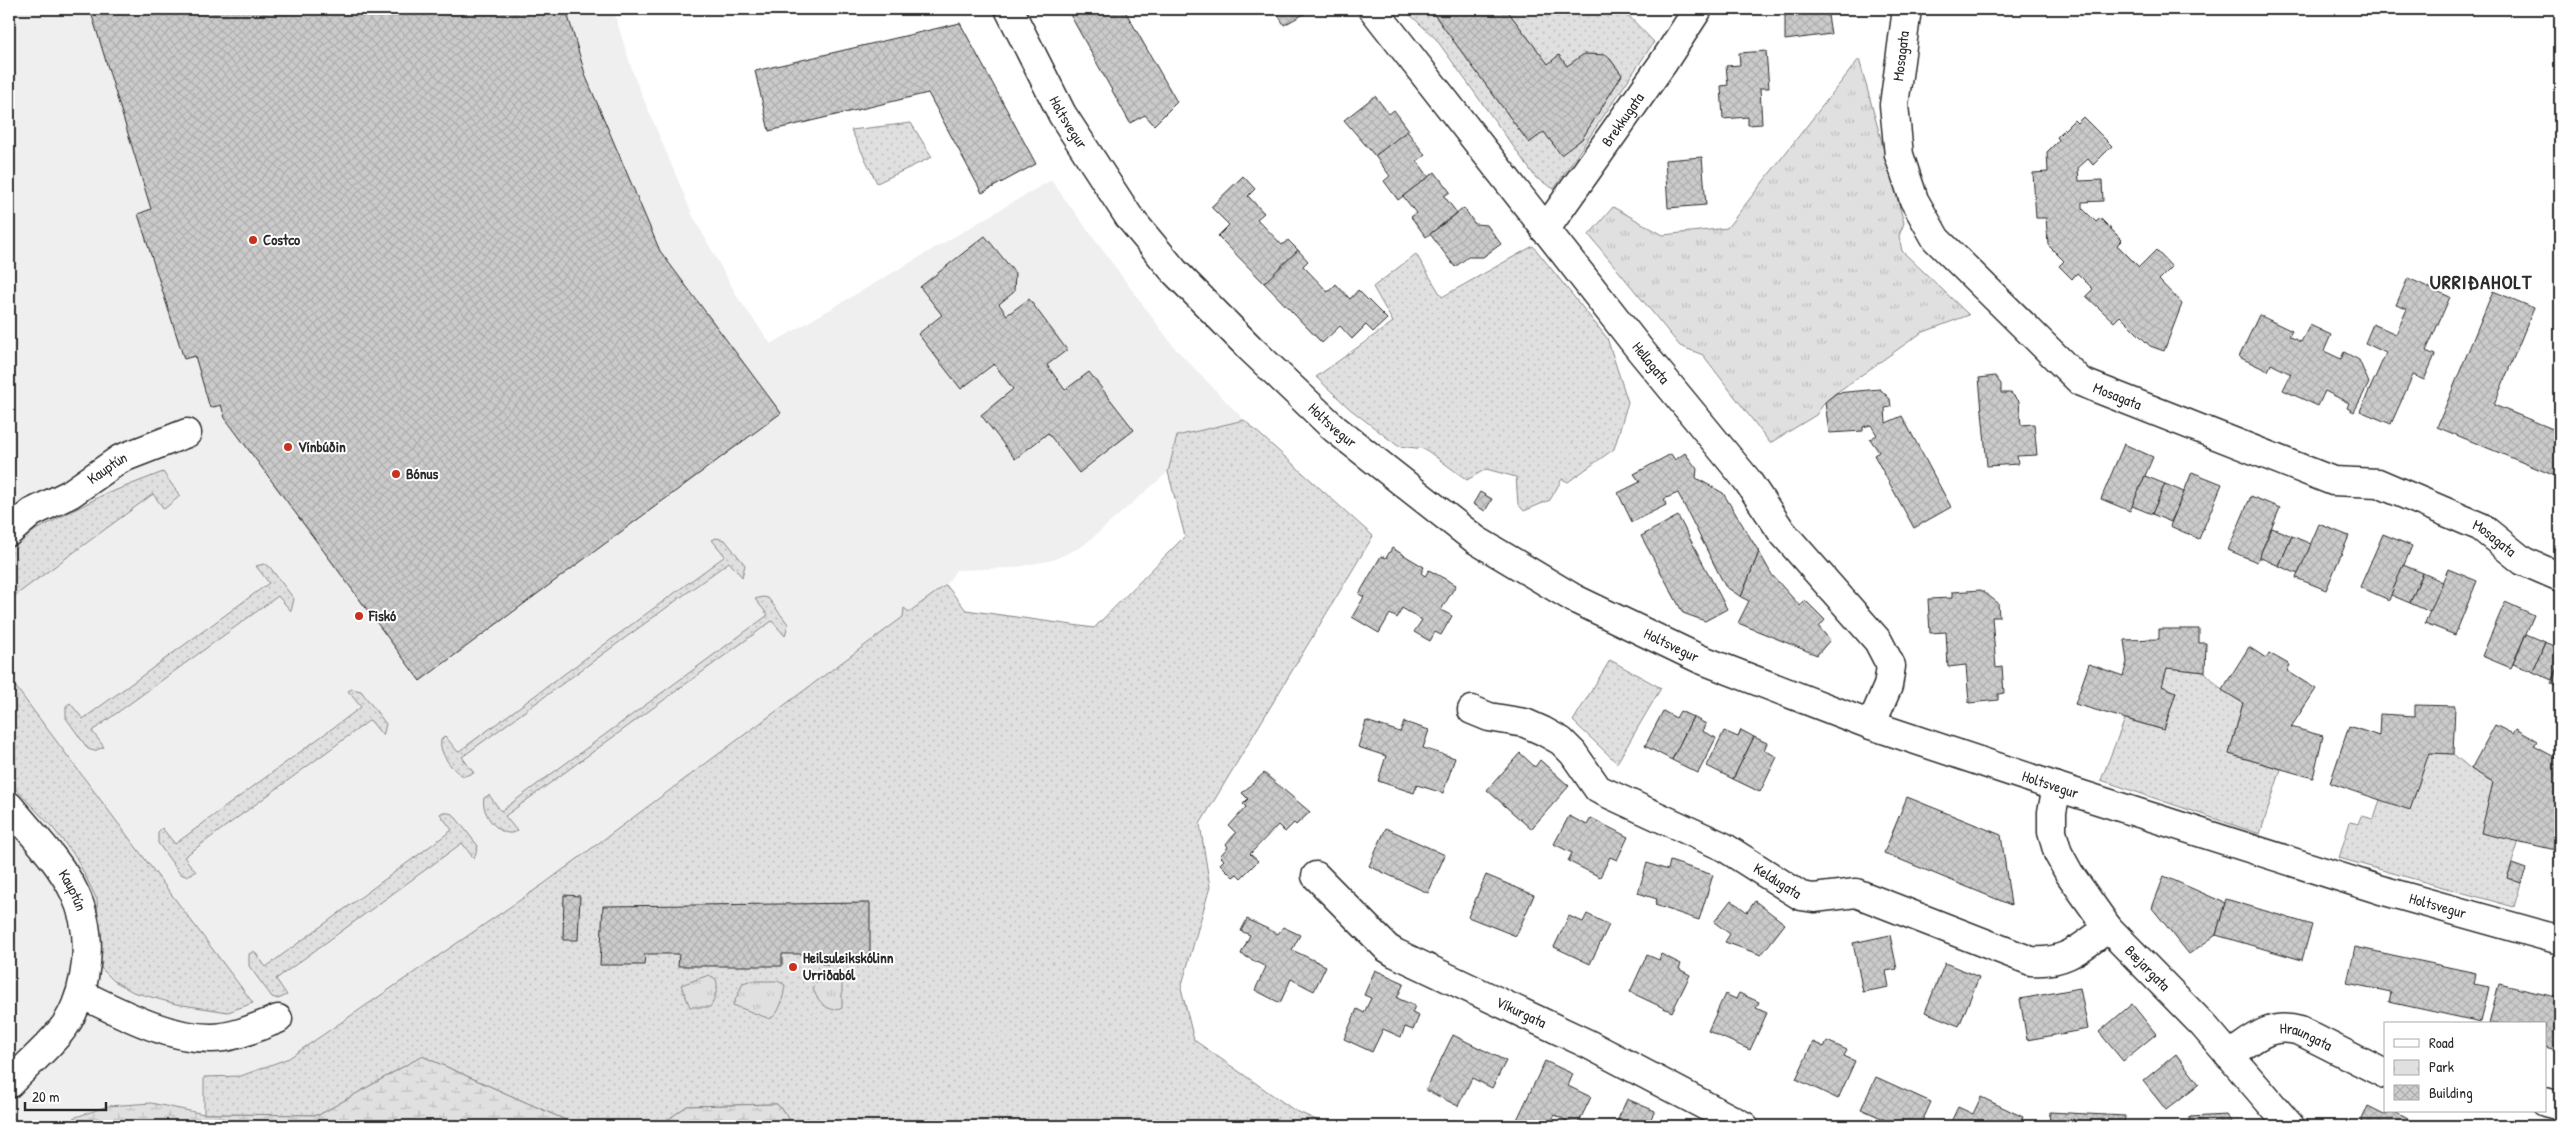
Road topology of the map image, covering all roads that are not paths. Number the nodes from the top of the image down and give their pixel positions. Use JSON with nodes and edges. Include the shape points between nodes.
{"nodes":[{"id":1,"x":1010,"y":9,"type":"edge"},
{"id":2,"x":1373,"y":9,"type":"edge"},
{"id":3,"x":1698,"y":9,"type":"edge"},
{"id":4,"x":1907,"y":9,"type":"edge"},
{"id":5,"x":1545,"y":230,"type":"junction"},
{"id":6,"x":187,"y":433,"type":"dead end"},
{"id":7,"x":20,"y":515,"type":"edge"},
{"id":8,"x":9,"y":532,"type":"edge"},
{"id":9,"x":2560,"y":577,"type":"edge"},
{"id":10,"x":1472,"y":710,"type":"dead end"},
{"id":11,"x":1871,"y":725,"type":"junction"},
{"id":12,"x":2057,"y":787,"type":"junction"},
{"id":13,"x":9,"y":806,"type":"edge"},
{"id":14,"x":1316,"y":876,"type":"dead end"},
{"id":15,"x":2108,"y":928,"type":"junction"},
{"id":16,"x":2560,"y":940,"type":"edge"},
{"id":17,"x":81,"y":994,"type":"junction"},
{"id":18,"x":278,"y":1019,"type":"dead end"},
{"id":19,"x":2230,"y":1056,"type":"junction"},
{"id":20,"x":2384,"y":1073,"type":"edge"},
{"id":21,"x":9,"y":1084,"type":"edge"},
{"id":22,"x":2546,"y":1102,"type":"edge"},
{"id":23,"x":2560,"y":1106,"type":"edge"},
{"id":24,"x":1744,"y":1126,"type":"edge"},
{"id":25,"x":2290,"y":1126,"type":"edge"}],
"edges":[{"from":1,"to":11,"type":"street","name":"Holtsvegur","via":[[1062,114],[1130,217],[1174,272],[1346,439],[1476,540],[1575,599],[1700,659]]},
{"from":2,"to":5,"type":"street","name":"Hellagata"},
{"from":3,"to":5,"type":"street","name":"Brekkugata"},
{"from":4,"to":9,"type":"street","name":"Mosagata","via":[[1894,105],[1899,155],[1914,200],[1936,239],[2081,382],[2333,481],[2378,483],[2482,526],[2523,561]]},
{"from":5,"to":11,"type":"street","name":"Hellagata","via":[[1747,480],[1782,532],[1878,641],[1892,666],[1888,686]]},
{"from":6,"to":7,"type":"street","name":"Kauptún","via":[[120,459],[70,494]]},
{"from":7,"to":8,"type":"street","name":"Kauptún"},
{"from":10,"to":15,"type":"street","name":"Keldugata","via":[[1489,717],[1526,724],[1561,741],[1598,789],[1724,847],[1801,896],[1814,898],[1856,893],[2032,961],[2056,960],[2071,954]]},
{"from":11,"to":12,"type":"street","name":"Holtsvegur"},
{"from":12,"to":15,"type":"street","name":"Bæjargata","via":[[2052,829],[2058,853]]},
{"from":12,"to":16,"type":"street","name":"Holtsvegur","via":[[2381,890]]},
{"from":13,"to":17,"type":"street","name":"Kauptún","via":[[67,877],[81,904],[87,929],[88,959]]},
{"from":14,"to":24,"type":"street","name":"Víkurgata","via":[[1395,953],[1588,1044]]},
{"from":15,"to":19,"type":"street","name":"Bæjargata"},
{"from":17,"to":18,"type":"street","via":[[147,1024],[180,1034],[212,1038],[244,1032]]},
{"from":17,"to":21,"type":"street","name":"Kauptún","via":[[61,1031]]},
{"from":19,"to":20,"type":"street","name":"Hraungata","via":[[2258,1036],[2286,1026],[2300,1030]]},
{"from":19,"to":25,"type":"street","name":"Bæjargata"},
{"from":22,"to":23,"type":"street"}]}
